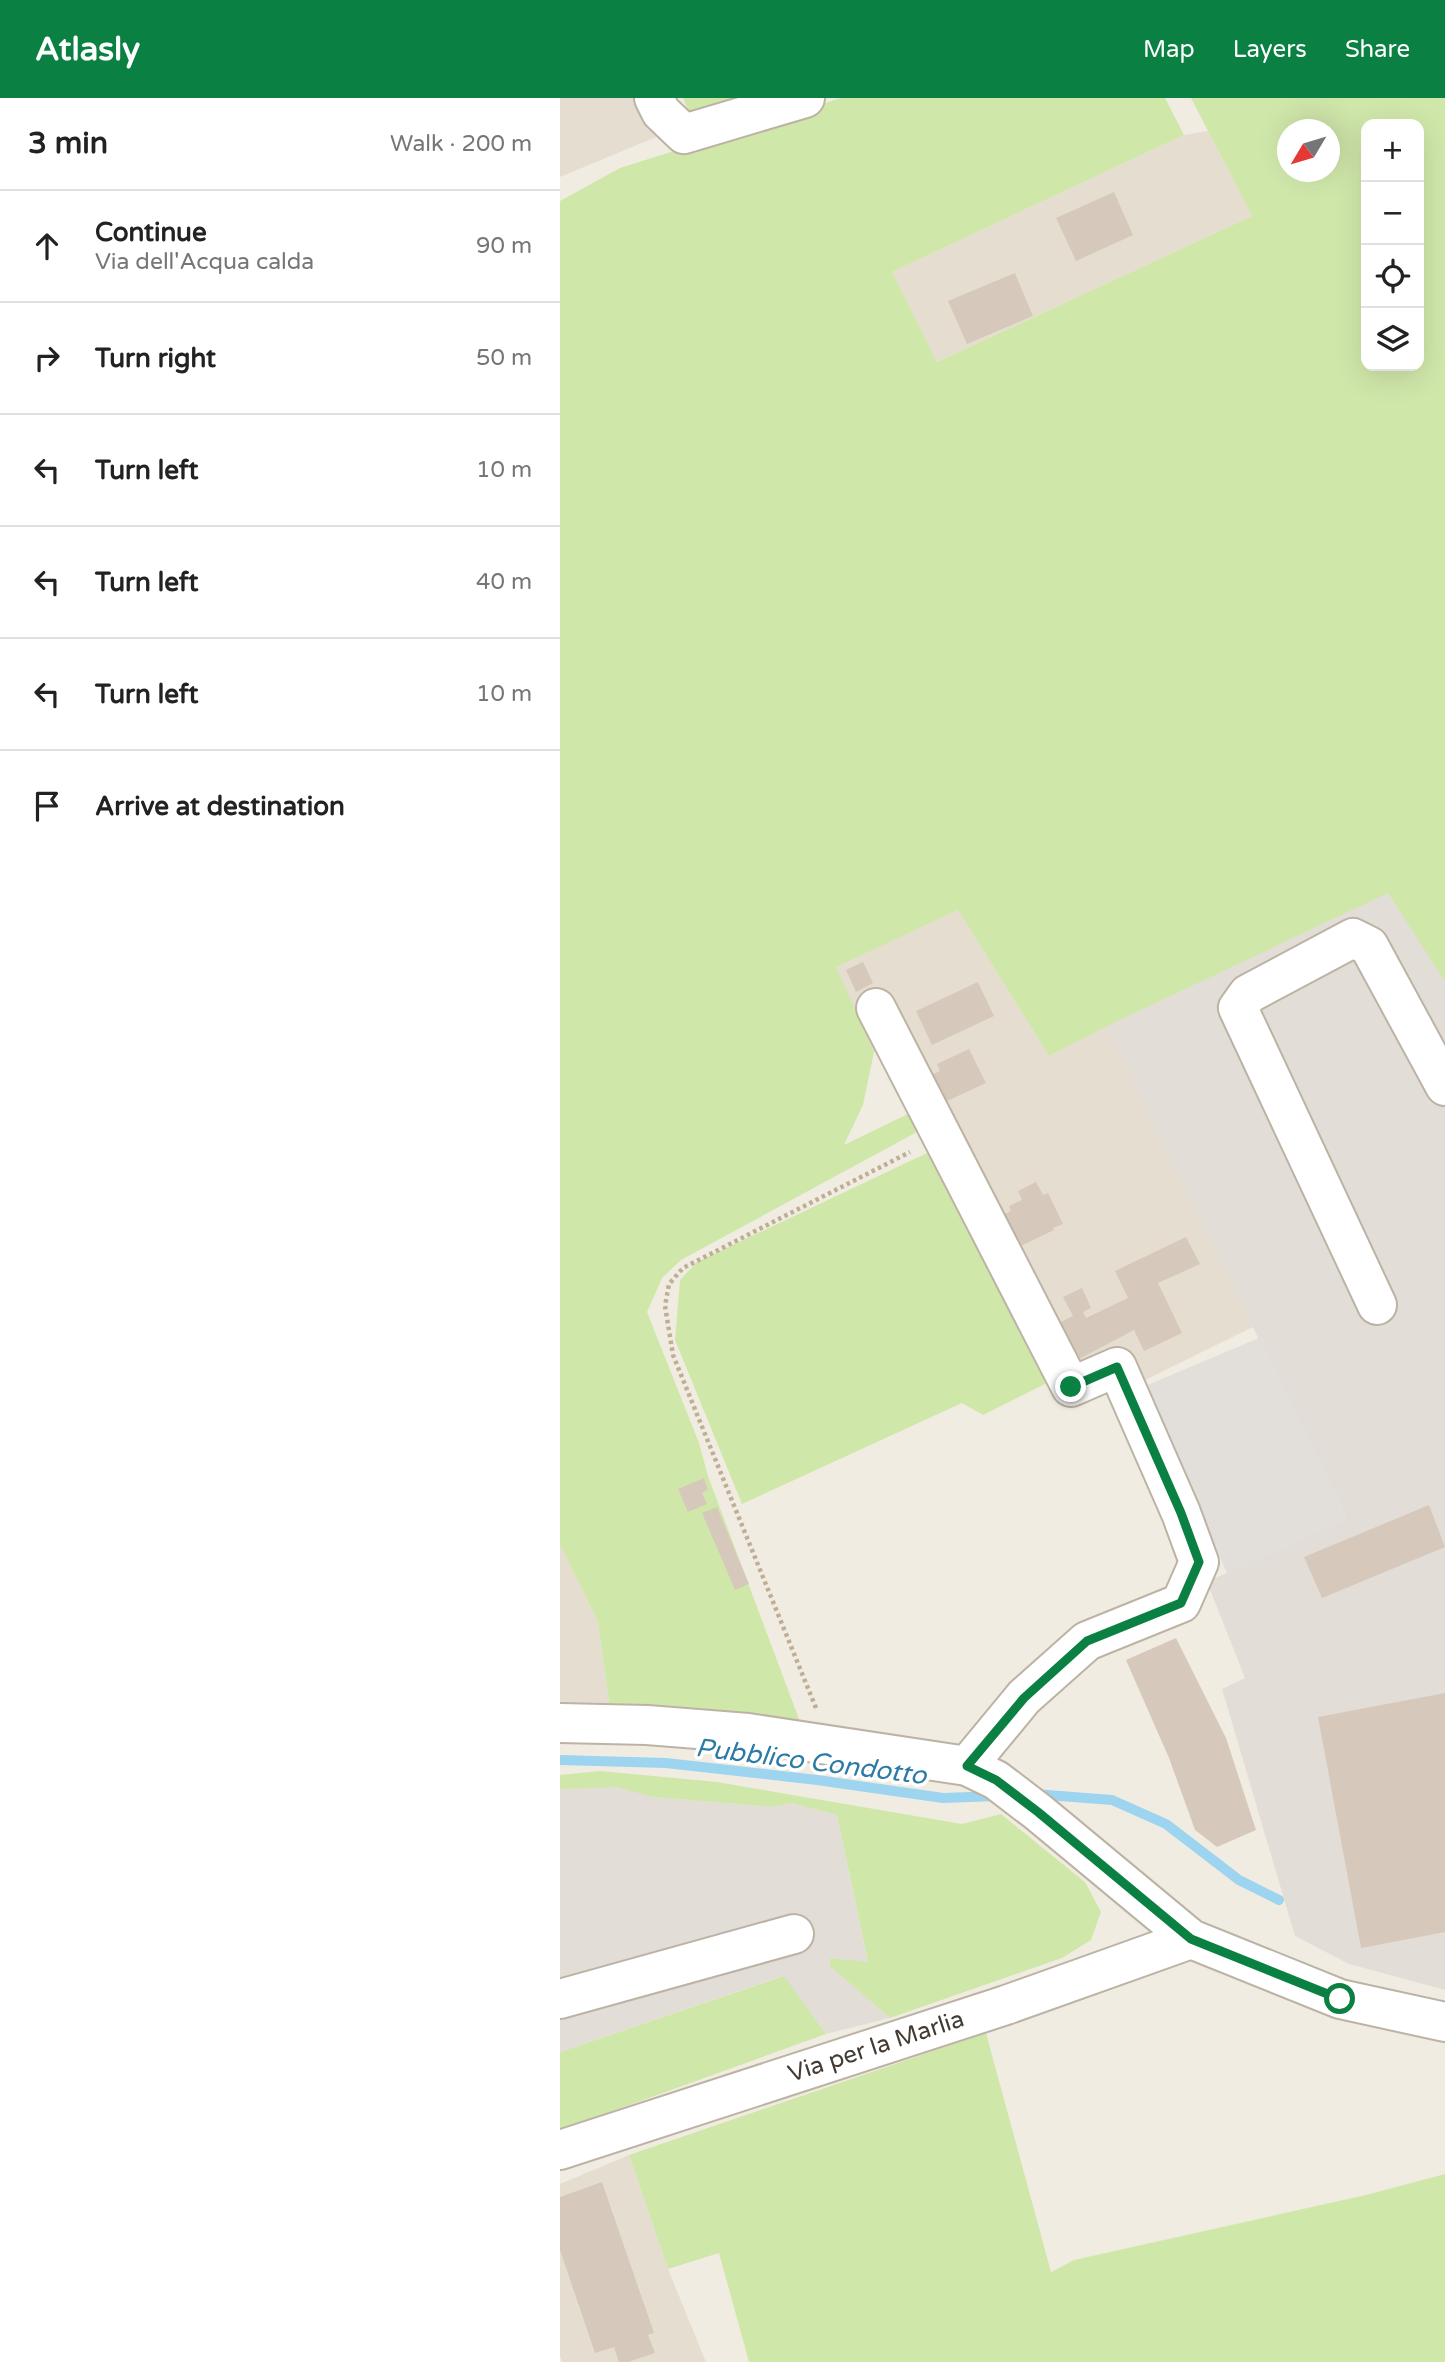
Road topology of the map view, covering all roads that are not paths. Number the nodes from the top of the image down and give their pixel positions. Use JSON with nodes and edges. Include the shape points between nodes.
{"nodes":[{"id":1,"x":654,"y":98,"type":"edge"},
{"id":2,"x":805,"y":98,"type":"edge"},
{"id":3,"x":876,"y":1008,"type":"dead end"},
{"id":4,"x":1445,"y":1086,"type":"edge"},
{"id":5,"x":1377,"y":1305,"type":"dead end"},
{"id":6,"x":560,"y":1723,"type":"edge"},
{"id":7,"x":981,"y":1773,"type":"junction"},
{"id":8,"x":794,"y":1934,"type":"dead end"},
{"id":9,"x":1191,"y":1939,"type":"junction"},
{"id":10,"x":560,"y":1999,"type":"edge"},
{"id":11,"x":1445,"y":2022,"type":"edge"},
{"id":12,"x":560,"y":2150,"type":"edge"}],
"edges":[{"from":1,"to":2,"type":"street","via":[[661,112],[684,134]]},
{"from":3,"to":7,"type":"street","via":[[1071,1387],[1117,1367],[1199,1562],[1181,1603],[1087,1641],[1024,1698]]},
{"from":4,"to":5,"type":"street","via":[[1369,946],[1353,938],[1248,993],[1238,1008]]},
{"from":6,"to":7,"type":"street","via":[[748,1732]]},
{"from":7,"to":9,"type":"street","via":[[1038,1812]]},
{"from":8,"to":10,"type":"street"},
{"from":9,"to":11,"type":"street","via":[[1340,1999]]},
{"from":9,"to":12,"type":"street","name":"Via per la Marlia","via":[[1006,2005]]}]}
